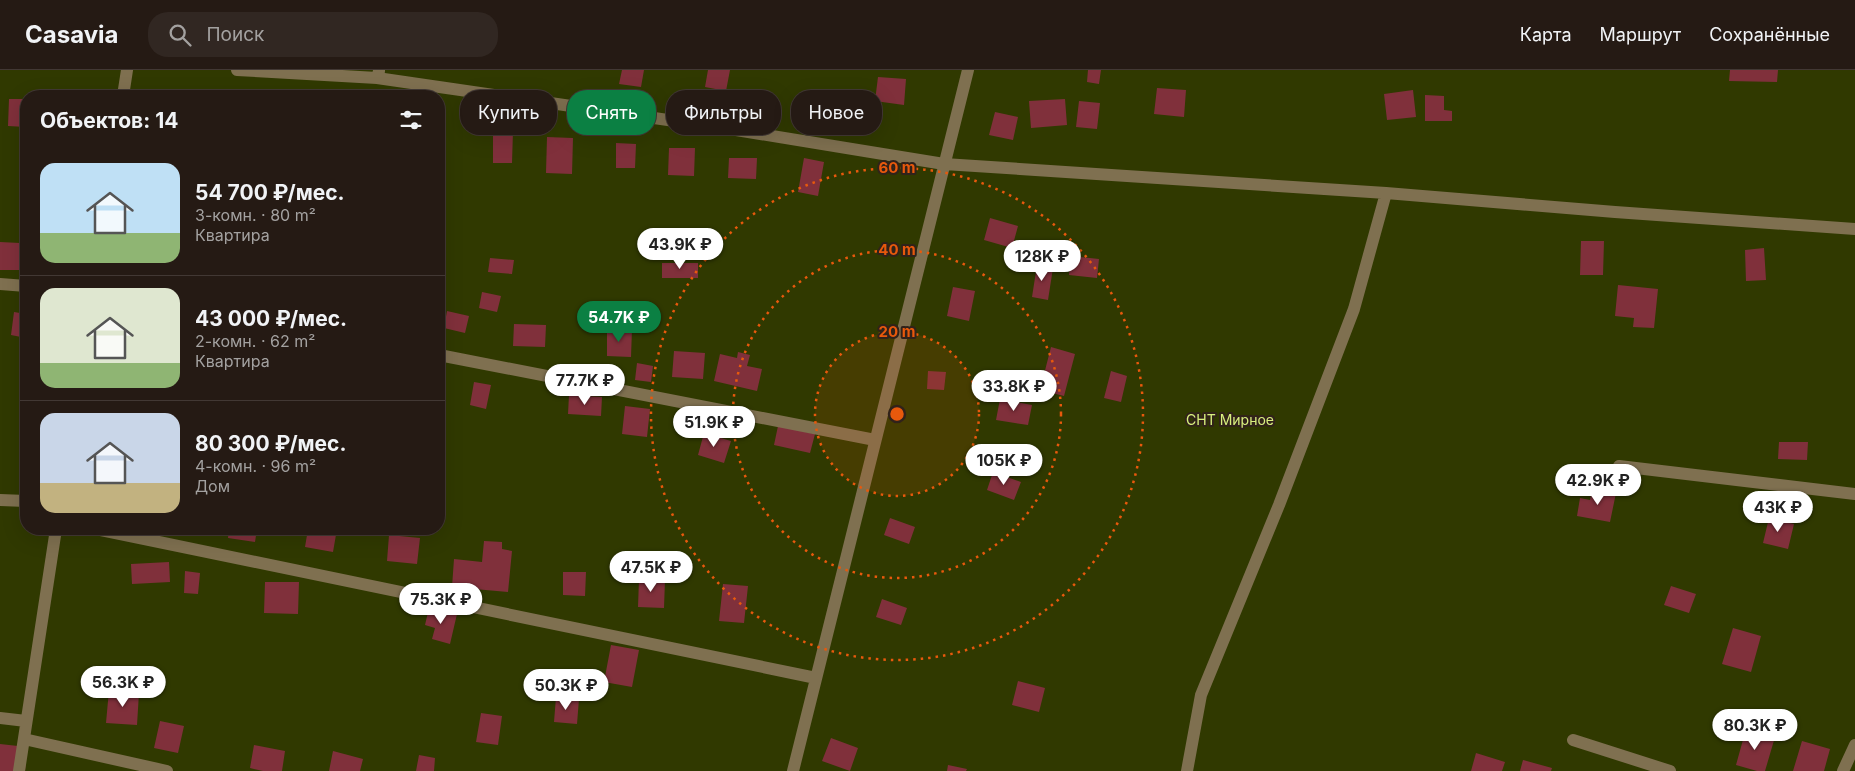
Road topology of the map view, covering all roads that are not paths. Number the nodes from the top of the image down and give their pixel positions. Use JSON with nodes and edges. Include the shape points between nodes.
{"nodes":[{"id":1,"x":127,"y":70,"type":"edge"},
{"id":2,"x":237,"y":70,"type":"edge"},
{"id":3,"x":968,"y":70,"type":"edge"},
{"id":4,"x":378,"y":74,"type":"edge"},
{"id":5,"x":124,"y":90,"type":"edge"},
{"id":6,"x":944,"y":164,"type":"junction"},
{"id":7,"x":1386,"y":193,"type":"junction"},
{"id":8,"x":1855,"y":229,"type":"edge"},
{"id":9,"x":0,"y":284,"type":"edge"},
{"id":10,"x":20,"y":286,"type":"edge"},
{"id":11,"x":445,"y":357,"type":"edge"},
{"id":12,"x":875,"y":440,"type":"junction"},
{"id":13,"x":1618,"y":466,"type":"dead end"},
{"id":14,"x":1855,"y":494,"type":"edge"},
{"id":15,"x":0,"y":500,"type":"edge"},
{"id":16,"x":20,"y":501,"type":"edge"},
{"id":17,"x":55,"y":535,"type":"edge"},
{"id":18,"x":125,"y":535,"type":"edge"},
{"id":19,"x":816,"y":678,"type":"junction"},
{"id":20,"x":0,"y":718,"type":"edge"},
{"id":21,"x":26,"y":721,"type":"junction"},
{"id":22,"x":24,"y":739,"type":"junction"},
{"id":23,"x":1573,"y":740,"type":"dead end"},
{"id":24,"x":1855,"y":745,"type":"edge"},
{"id":25,"x":19,"y":771,"type":"edge"},
{"id":26,"x":167,"y":771,"type":"edge"},
{"id":27,"x":793,"y":771,"type":"edge"},
{"id":28,"x":1187,"y":771,"type":"edge"},
{"id":29,"x":1670,"y":771,"type":"edge"},
{"id":30,"x":1843,"y":771,"type":"edge"}],
"edges":[{"from":1,"to":5,"type":"street"},
{"from":2,"to":4,"type":"street"},
{"from":3,"to":6,"type":"street"},
{"from":4,"to":6,"type":"street"},
{"from":6,"to":7,"type":"street"},
{"from":6,"to":12,"type":"street"},
{"from":7,"to":8,"type":"street"},
{"from":7,"to":28,"type":"street","via":[[1354,309],[1201,695]]},
{"from":9,"to":10,"type":"street"},
{"from":11,"to":12,"type":"street"},
{"from":12,"to":19,"type":"street"},
{"from":13,"to":14,"type":"street"},
{"from":15,"to":16,"type":"street"},
{"from":17,"to":21,"type":"street"},
{"from":18,"to":19,"type":"street"},
{"from":19,"to":27,"type":"street"},
{"from":20,"to":21,"type":"street"},
{"from":21,"to":22,"type":"street"},
{"from":22,"to":25,"type":"street"},
{"from":22,"to":26,"type":"street"},
{"from":23,"to":29,"type":"street"},
{"from":24,"to":30,"type":"street"}]}
